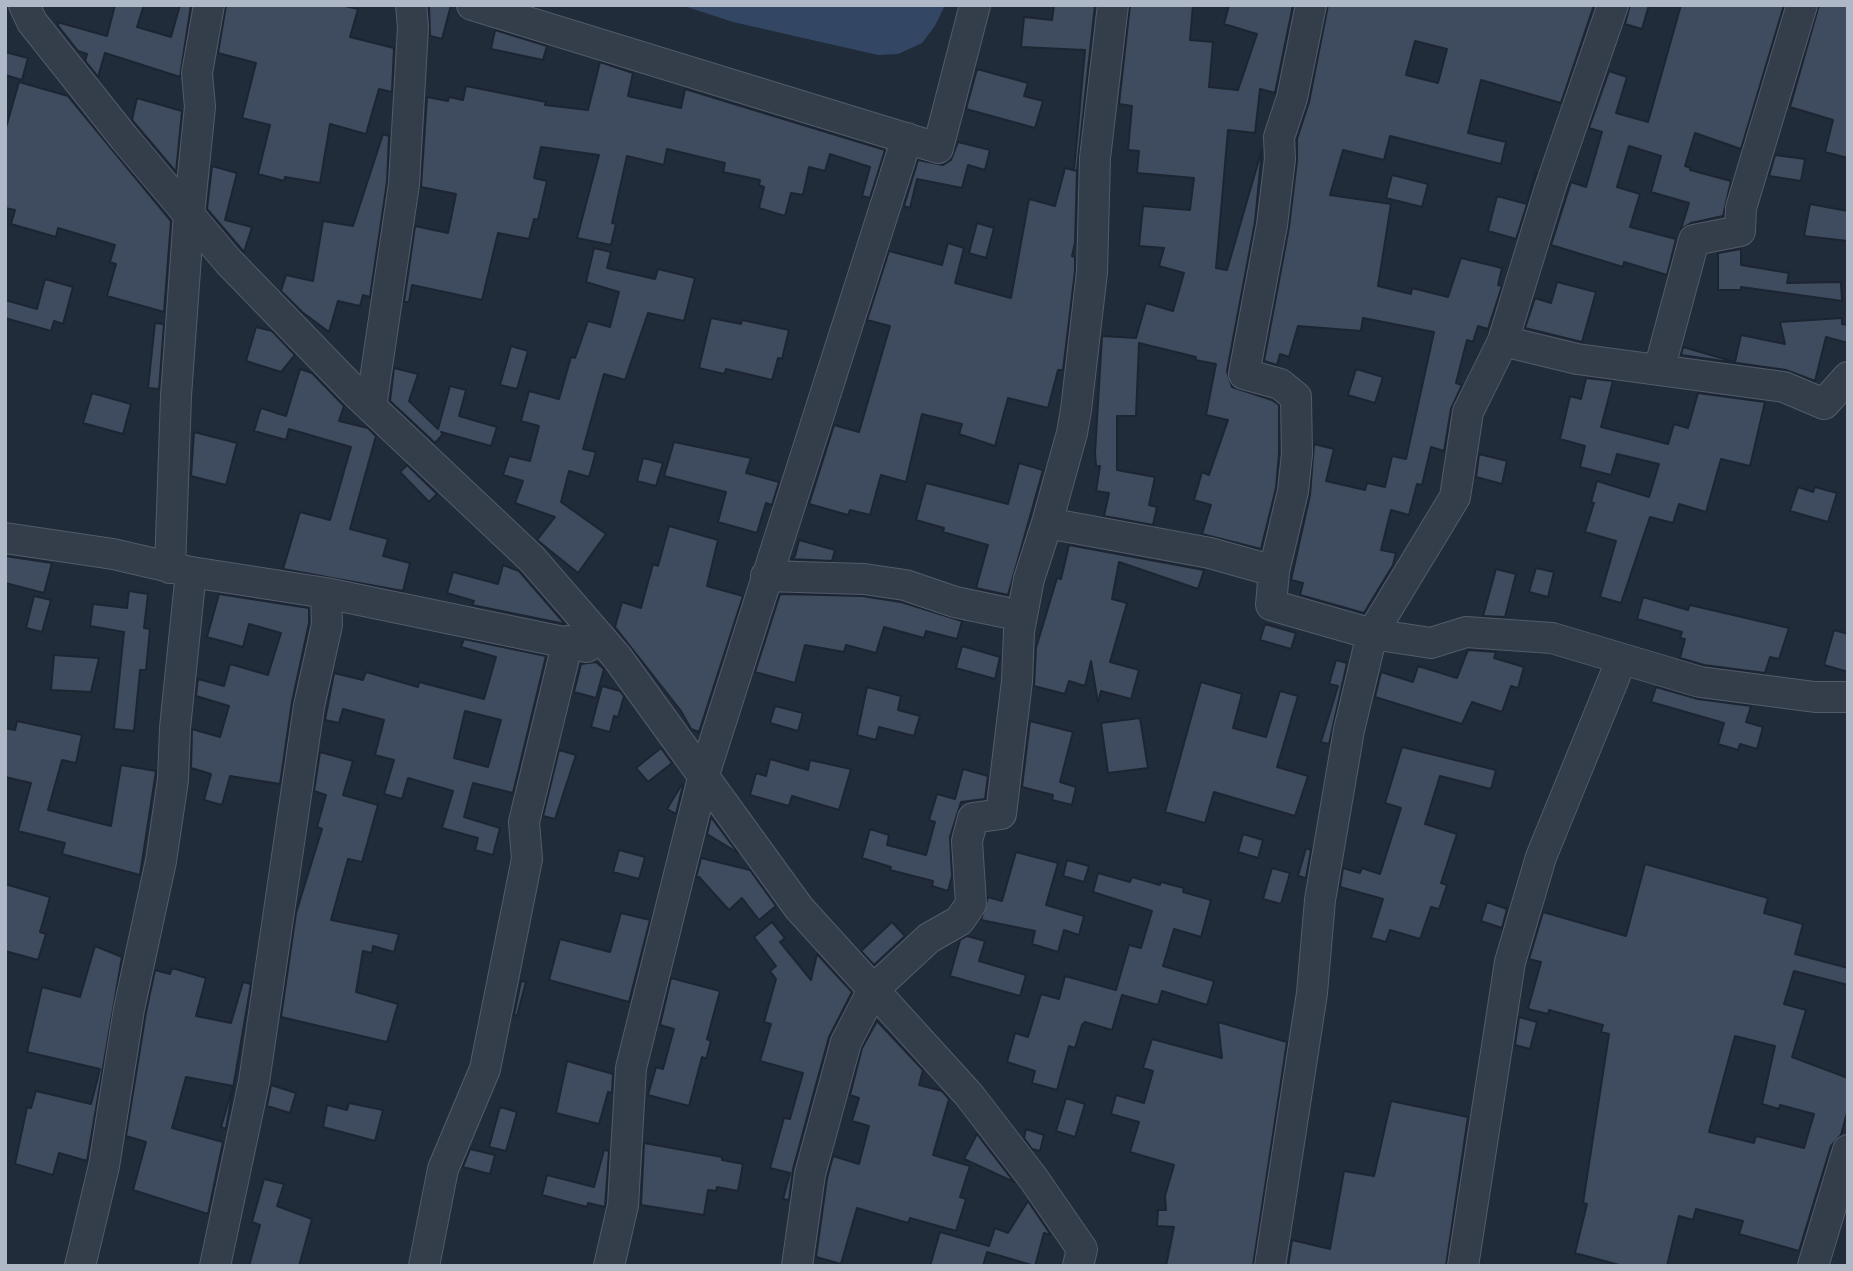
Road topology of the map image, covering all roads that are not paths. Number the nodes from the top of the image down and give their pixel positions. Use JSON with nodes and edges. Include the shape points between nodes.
{"nodes":[{"id":1,"x":24,"y":5,"type":"edge"},
{"id":2,"x":209,"y":5,"type":"edge"},
{"id":3,"x":411,"y":5,"type":"edge"},
{"id":4,"x":472,"y":5,"type":"edge"},
{"id":5,"x":975,"y":5,"type":"edge"},
{"id":6,"x":1113,"y":5,"type":"edge"},
{"id":7,"x":1311,"y":5,"type":"edge"},
{"id":8,"x":1613,"y":5,"type":"edge"},
{"id":9,"x":1802,"y":5,"type":"edge"},
{"id":10,"x":907,"y":138,"type":"junction"},
{"id":11,"x":188,"y":214,"type":"junction"},
{"id":12,"x":1503,"y":341,"type":"junction"},
{"id":13,"x":1659,"y":369,"type":"junction"},
{"id":14,"x":1848,"y":377,"type":"edge"},
{"id":15,"x":372,"y":407,"type":"junction"},
{"id":16,"x":1047,"y":523,"type":"junction"},
{"id":17,"x":5,"y":538,"type":"edge"},
{"id":18,"x":181,"y":570,"type":"junction"},
{"id":19,"x":1274,"y":571,"type":"junction"},
{"id":20,"x":766,"y":576,"type":"junction"},
{"id":21,"x":326,"y":593,"type":"junction"},
{"id":22,"x":1022,"y":616,"type":"junction"},
{"id":23,"x":1372,"y":634,"type":"junction"},
{"id":24,"x":568,"y":641,"type":"junction"},
{"id":25,"x":617,"y":657,"type":"junction"},
{"id":26,"x":1621,"y":661,"type":"junction"},
{"id":27,"x":1848,"y":697,"type":"edge"},
{"id":28,"x":703,"y":778,"type":"junction"},
{"id":29,"x":873,"y":990,"type":"junction"},
{"id":30,"x":1848,"y":1150,"type":"edge"},
{"id":31,"x":80,"y":1266,"type":"edge"},
{"id":32,"x":215,"y":1266,"type":"edge"},
{"id":33,"x":424,"y":1266,"type":"edge"},
{"id":34,"x":609,"y":1266,"type":"edge"},
{"id":35,"x":797,"y":1266,"type":"edge"},
{"id":36,"x":1078,"y":1266,"type":"edge"},
{"id":37,"x":1270,"y":1266,"type":"edge"},
{"id":38,"x":1463,"y":1266,"type":"edge"},
{"id":39,"x":1813,"y":1266,"type":"edge"}],
"edges":[{"from":1,"to":11,"type":"street","via":[[49,43]]},
{"from":2,"to":11,"type":"street","via":[[197,73],[200,107]]},
{"from":3,"to":15,"type":"street","via":[[404,184]]},
{"from":4,"to":10,"type":"street"},
{"from":5,"to":10,"type":"street","via":[[938,148]]},
{"from":6,"to":16,"type":"street","via":[[1095,158],[1092,272],[1076,410]]},
{"from":7,"to":19,"type":"street","via":[[1279,137],[1272,225],[1244,374],[1280,384],[1296,397],[1293,491]]},
{"from":8,"to":12,"type":"street"},
{"from":9,"to":13,"type":"street","via":[[1744,197],[1740,231],[1694,240]]},
{"from":10,"to":20,"type":"street","via":[[810,451]]},
{"from":11,"to":15,"type":"street"},
{"from":11,"to":18,"type":"street","via":[[176,396]]},
{"from":12,"to":13,"type":"street","via":[[1577,359]]},
{"from":12,"to":23,"type":"street","via":[[1468,412],[1455,496]]},
{"from":13,"to":14,"type":"street","via":[[1784,387],[1824,404]]},
{"from":15,"to":25,"type":"street","via":[[532,559]]},
{"from":16,"to":19,"type":"street","via":[[1210,553]]},
{"from":16,"to":22,"type":"street"},
{"from":17,"to":18,"type":"street","via":[[113,554]]},
{"from":18,"to":21,"type":"street"},
{"from":18,"to":31,"type":"street","via":[[173,780],[104,1166]]},
{"from":19,"to":23,"type":"street","via":[[1271,605]]},
{"from":20,"to":22,"type":"street","via":[[905,585],[955,602]]},
{"from":20,"to":28,"type":"street"},
{"from":21,"to":24,"type":"street"},
{"from":21,"to":32,"type":"street","via":[[327,625],[309,706],[254,1083]]},
{"from":22,"to":29,"type":"street","via":[[1001,814],[973,818],[967,841],[971,904],[959,921],[929,938]]},
{"from":23,"to":26,"type":"street","via":[[1431,643],[1466,632],[1552,638]]},
{"from":23,"to":37,"type":"street","via":[[1349,730],[1320,900],[1312,993]]},
{"from":24,"to":25,"type":"street"},
{"from":24,"to":33,"type":"street","via":[[524,822],[527,859],[485,1069],[443,1169]]},
{"from":25,"to":28,"type":"street"},
{"from":26,"to":27,"type":"street","via":[[1700,682]]},
{"from":26,"to":38,"type":"street","via":[[1541,857],[1510,962]]},
{"from":28,"to":29,"type":"street","via":[[799,908]]},
{"from":28,"to":34,"type":"street","via":[[631,1068],[623,1205]]},
{"from":29,"to":35,"type":"street","via":[[846,1042],[833,1083],[810,1174]]},
{"from":29,"to":36,"type":"street","via":[[969,1095],[1033,1178],[1082,1249]]},
{"from":30,"to":39,"type":"street"}]}
